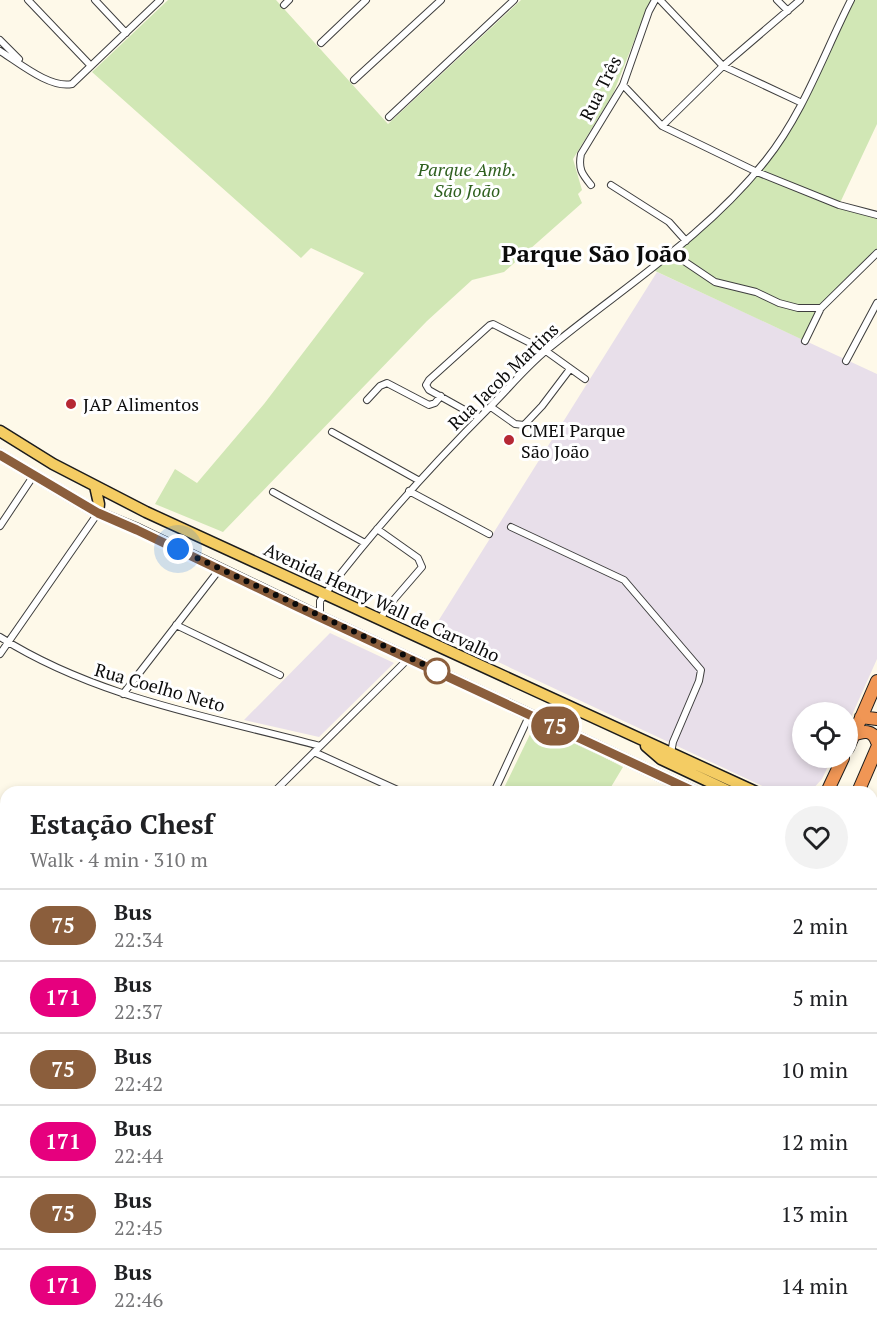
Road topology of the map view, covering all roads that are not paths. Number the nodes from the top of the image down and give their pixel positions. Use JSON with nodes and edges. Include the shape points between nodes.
{"nodes":[{"id":1,"x":27,"y":0,"type":"edge"},
{"id":2,"x":95,"y":0,"type":"edge"},
{"id":3,"x":160,"y":0,"type":"edge"},
{"id":4,"x":289,"y":0,"type":"edge"},
{"id":5,"x":366,"y":0,"type":"edge"},
{"id":6,"x":441,"y":0,"type":"edge"},
{"id":7,"x":514,"y":0,"type":"edge"},
{"id":8,"x":658,"y":0,"type":"edge"},
{"id":9,"x":777,"y":0,"type":"edge"},
{"id":10,"x":852,"y":0,"type":"edge"},
{"id":11,"x":796,"y":1,"type":"edge"},
{"id":12,"x":284,"y":5,"type":"dead end"},
{"id":13,"x":788,"y":11,"type":"junction"},
{"id":14,"x":126,"y":33,"type":"junction"},
{"id":15,"x":0,"y":40,"type":"edge"},
{"id":16,"x":321,"y":43,"type":"dead end"},
{"id":17,"x":0,"y":51,"type":"edge"},
{"id":18,"x":25,"y":66,"type":"junction"},
{"id":19,"x":91,"y":66,"type":"junction"},
{"id":20,"x":723,"y":66,"type":"junction"},
{"id":21,"x":354,"y":80,"type":"dead end"},
{"id":22,"x":623,"y":85,"type":"junction"},
{"id":23,"x":802,"y":103,"type":"junction"},
{"id":24,"x":389,"y":117,"type":"dead end"},
{"id":25,"x":662,"y":126,"type":"junction"},
{"id":26,"x":756,"y":171,"type":"junction"},
{"id":27,"x":591,"y":185,"type":"dead end"},
{"id":28,"x":611,"y":185,"type":"dead end"},
{"id":29,"x":877,"y":215,"type":"edge"},
{"id":30,"x":686,"y":240,"type":"junction"},
{"id":31,"x":672,"y":253,"type":"junction"},
{"id":32,"x":877,"y":254,"type":"edge"},
{"id":33,"x":877,"y":303,"type":"edge"},
{"id":34,"x":821,"y":308,"type":"junction"},
{"id":35,"x":805,"y":341,"type":"dead end"},
{"id":36,"x":546,"y":351,"type":"junction"},
{"id":37,"x":846,"y":361,"type":"dead end"},
{"id":38,"x":570,"y":369,"type":"junction"},
{"id":39,"x":585,"y":379,"type":"dead end"},
{"id":40,"x":441,"y":396,"type":"junction"},
{"id":41,"x":367,"y":400,"type":"dead end"},
{"id":42,"x":491,"y":407,"type":"junction"},
{"id":43,"x":479,"y":418,"type":"junction"},
{"id":44,"x":0,"y":431,"type":"edge"},
{"id":45,"x":332,"y":432,"type":"dead end"},
{"id":46,"x":0,"y":455,"type":"edge"},
{"id":47,"x":34,"y":475,"type":"junction"},
{"id":48,"x":418,"y":480,"type":"junction"},
{"id":49,"x":95,"y":486,"type":"junction"},
{"id":50,"x":409,"y":491,"type":"junction"},
{"id":51,"x":273,"y":492,"type":"dead end"},
{"id":52,"x":98,"y":513,"type":"junction"},
{"id":53,"x":0,"y":526,"type":"edge"},
{"id":54,"x":511,"y":527,"type":"dead end"},
{"id":55,"x":377,"y":529,"type":"junction"},
{"id":56,"x":489,"y":534,"type":"dead end"},
{"id":57,"x":365,"y":543,"type":"junction"},
{"id":58,"x":219,"y":570,"type":"junction"},
{"id":59,"x":325,"y":594,"type":"junction"},
{"id":60,"x":320,"y":617,"type":"junction"},
{"id":61,"x":380,"y":619,"type":"junction"},
{"id":62,"x":176,"y":625,"type":"junction"},
{"id":63,"x":0,"y":637,"type":"edge"},
{"id":64,"x":8,"y":642,"type":"junction"},
{"id":65,"x":0,"y":654,"type":"edge"},
{"id":66,"x":409,"y":658,"type":"junction"},
{"id":67,"x":280,"y":675,"type":"dead end"},
{"id":68,"x":877,"y":681,"type":"edge"},
{"id":69,"x":123,"y":694,"type":"junction"},
{"id":70,"x":531,"y":714,"type":"junction"},
{"id":71,"x":861,"y":717,"type":"junction"},
{"id":72,"x":877,"y":719,"type":"edge"},
{"id":73,"x":858,"y":724,"type":"edge"},
{"id":74,"x":858,"y":733,"type":"edge"},
{"id":75,"x":637,"y":738,"type":"junction"},
{"id":76,"x":877,"y":742,"type":"edge"},
{"id":77,"x":320,"y":746,"type":"junction"},
{"id":78,"x":877,"y":748,"type":"edge"},
{"id":79,"x":314,"y":752,"type":"junction"},
{"id":80,"x":671,"y":753,"type":"junction"},
{"id":81,"x":628,"y":761,"type":"junction"},
{"id":82,"x":659,"y":762,"type":"junction"},
{"id":83,"x":838,"y":768,"type":"edge"},
{"id":84,"x":280,"y":786,"type":"edge"},
{"id":85,"x":389,"y":786,"type":"edge"},
{"id":86,"x":497,"y":786,"type":"edge"},
{"id":87,"x":682,"y":786,"type":"edge"},
{"id":88,"x":706,"y":786,"type":"edge"},
{"id":89,"x":717,"y":786,"type":"edge"},
{"id":90,"x":743,"y":786,"type":"edge"},
{"id":91,"x":830,"y":786,"type":"edge"},
{"id":92,"x":861,"y":786,"type":"edge"}],
"edges":[{"from":1,"to":19,"type":"street"},
{"from":2,"to":14,"type":"street"},
{"from":3,"to":14,"type":"street"},
{"from":4,"to":12,"type":"street"},
{"from":5,"to":16,"type":"street"},
{"from":6,"to":21,"type":"street"},
{"from":7,"to":24,"type":"street"},
{"from":8,"to":20,"type":"street"},
{"from":8,"to":22,"type":"street","name":"Rua Três","via":[[649,11]]},
{"from":9,"to":13,"type":"street"},
{"from":10,"to":23,"type":"street","name":"Rua Jacob Martins"},
{"from":11,"to":13,"type":"street"},
{"from":13,"to":20,"type":"street"},
{"from":14,"to":19,"type":"street"},
{"from":15,"to":18,"type":"street"},
{"from":17,"to":18,"type":"street"},
{"from":18,"to":19,"type":"street","via":[[65,86]]},
{"from":20,"to":23,"type":"street"},
{"from":20,"to":25,"type":"street"},
{"from":22,"to":25,"type":"street"},
{"from":22,"to":27,"type":"street","name":"Rua Três","via":[[581,154],[581,173]]},
{"from":23,"to":26,"type":"street","name":"Rua Jacob Martins","via":[[777,146]]},
{"from":25,"to":26,"type":"street"},
{"from":26,"to":29,"type":"street","via":[[839,205]]},
{"from":26,"to":30,"type":"street","name":"Rua Jacob Martins"},
{"from":28,"to":30,"type":"street","via":[[656,212]]},
{"from":30,"to":31,"type":"street","name":"Rua Jacob Martins"},
{"from":31,"to":34,"type":"street","via":[[721,284],[798,308]]},
{"from":31,"to":36,"type":"street","name":"Rua Jacob Martins"},
{"from":32,"to":34,"type":"street"},
{"from":33,"to":37,"type":"street"},
{"from":34,"to":35,"type":"street"},
{"from":36,"to":38,"type":"street"},
{"from":36,"to":40,"type":"street","via":[[490,325],[429,380],[429,390]]},
{"from":36,"to":42,"type":"street","name":"Rua Jacob Martins"},
{"from":38,"to":39,"type":"street"},
{"from":38,"to":42,"type":"street","via":[[524,425],[515,424]]},
{"from":40,"to":41,"type":"street","via":[[429,405],[387,383]]},
{"from":40,"to":43,"type":"street"},
{"from":42,"to":43,"type":"street","name":"Rua Jacob Martins"},
{"from":43,"to":48,"type":"street","name":"Rua Jacob Martins"},
{"from":44,"to":49,"type":"main road","name":"Avenida Henry Wall de Carvalho"},
{"from":45,"to":48,"type":"street"},
{"from":46,"to":47,"type":"main road"},
{"from":47,"to":52,"type":"main road"},
{"from":47,"to":53,"type":"street"},
{"from":48,"to":50,"type":"street","name":"Rua Jacob Martins"},
{"from":49,"to":52,"type":"main road"},
{"from":49,"to":59,"type":"main road","name":"Avenida Henry Wall de Carvalho"},
{"from":50,"to":55,"type":"street","name":"Rua Jacob Martins"},
{"from":50,"to":56,"type":"street"},
{"from":51,"to":57,"type":"street"},
{"from":52,"to":58,"type":"main road"},
{"from":52,"to":64,"type":"street"},
{"from":54,"to":80,"type":"street","via":[[624,580],[701,670]]},
{"from":55,"to":57,"type":"street","name":"Rua Jacob Martins"},
{"from":55,"to":61,"type":"street","via":[[418,558],[422,567]]},
{"from":57,"to":59,"type":"street","name":"Rua Jacob Martins"},
{"from":58,"to":60,"type":"main road"},
{"from":58,"to":62,"type":"street"},
{"from":59,"to":60,"type":"street","name":"Rua Jacob Martins"},
{"from":59,"to":61,"type":"main road","name":"Avenida Henry Wall de Carvalho"},
{"from":60,"to":66,"type":"main road"},
{"from":61,"to":75,"type":"main road","name":"Avenida Henry Wall de Carvalho"},
{"from":62,"to":67,"type":"street"},
{"from":62,"to":69,"type":"street"},
{"from":63,"to":64,"type":"street","name":"Rua Coelho Neto"},
{"from":64,"to":65,"type":"street"},
{"from":64,"to":69,"type":"street","name":"Rua Coelho Neto","via":[[69,675]]},
{"from":66,"to":70,"type":"main road"},
{"from":66,"to":77,"type":"street"},
{"from":68,"to":71,"type":"highway"},
{"from":69,"to":77,"type":"street","name":"Rua Coelho Neto"},
{"from":70,"to":81,"type":"main road"},
{"from":70,"to":86,"type":"street"},
{"from":71,"to":72,"type":"highway"},
{"from":71,"to":73,"type":"highway"},
{"from":74,"to":76,"type":"highway","via":[[868,732]]},
{"from":75,"to":80,"type":"main road","name":"Avenida Henry Wall de Carvalho"},
{"from":75,"to":82,"type":"main road"},
{"from":77,"to":79,"type":"street"},
{"from":78,"to":92,"type":"highway"},
{"from":79,"to":84,"type":"street"},
{"from":79,"to":85,"type":"street"},
{"from":80,"to":90,"type":"main road","name":"Avenida Henry Wall de Carvalho"},
{"from":81,"to":82,"type":"main road"},
{"from":81,"to":87,"type":"main road"},
{"from":82,"to":88,"type":"main road"},
{"from":82,"to":89,"type":"main road"},
{"from":83,"to":91,"type":"highway"}]}
